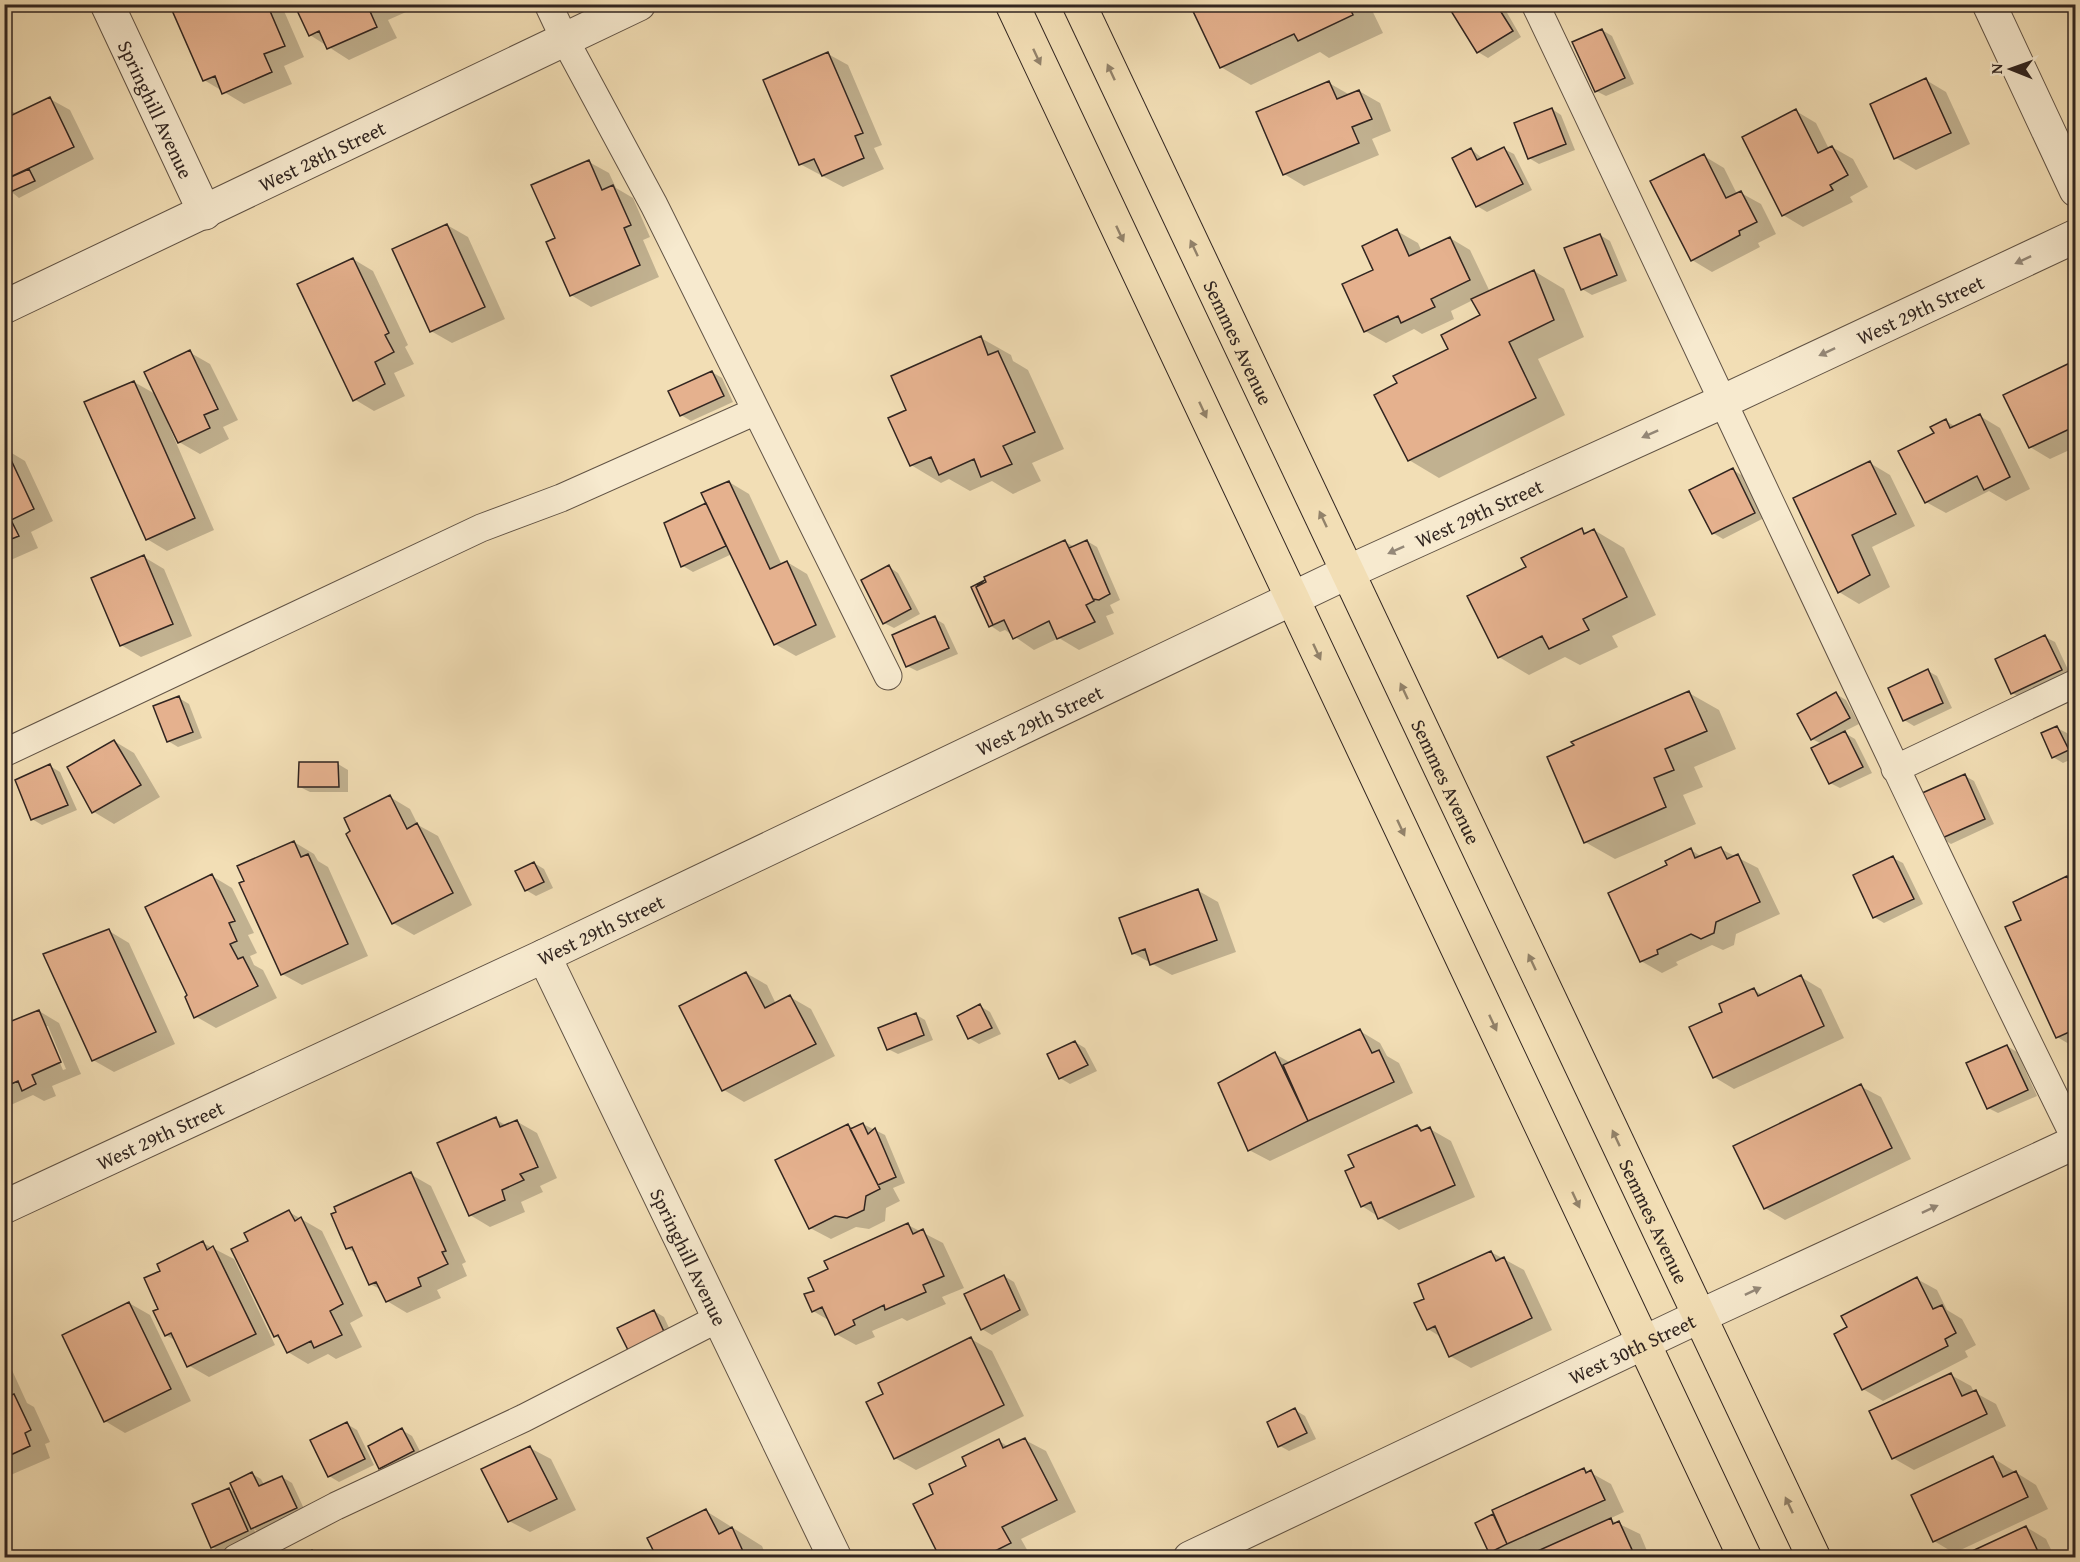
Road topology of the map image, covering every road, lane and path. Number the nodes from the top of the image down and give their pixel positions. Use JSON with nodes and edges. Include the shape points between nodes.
{"nodes":[{"id":1,"x":106,"y":4,"type":"edge"},
{"id":2,"x":548,"y":4,"type":"edge"},
{"id":3,"x":639,"y":4,"type":"edge"},
{"id":4,"x":1012,"y":4,"type":"edge"},
{"id":5,"x":1079,"y":4,"type":"edge"},
{"id":6,"x":1535,"y":4,"type":"edge"},
{"id":7,"x":1989,"y":4,"type":"edge"},
{"id":8,"x":564,"y":40,"type":"junction"},
{"id":9,"x":2076,"y":190,"type":"edge"},
{"id":10,"x":205,"y":213,"type":"junction"},
{"id":11,"x":2076,"y":236,"type":"edge"},
{"id":12,"x":4,"y":307,"type":"edge"},
{"id":13,"x":1724,"y":401,"type":"junction"},
{"id":14,"x":756,"y":411,"type":"junction"},
{"id":15,"x":1348,"y":572,"type":"junction"},
{"id":16,"x":1292,"y":599,"type":"junction"},
{"id":17,"x":888,"y":676,"type":"dead end"},
{"id":18,"x":2076,"y":683,"type":"edge"},
{"id":19,"x":4,"y":753,"type":"edge"},
{"id":20,"x":1895,"y":769,"type":"junction"},
{"id":21,"x":544,"y":956,"type":"junction"},
{"id":22,"x":2076,"y":1141,"type":"edge"},
{"id":23,"x":4,"y":1207,"type":"edge"},
{"id":24,"x":1700,"y":1316,"type":"junction"},
{"id":25,"x":719,"y":1318,"type":"junction"},
{"id":26,"x":1643,"y":1342,"type":"junction"},
{"id":27,"x":236,"y":1557,"type":"edge"},
{"id":28,"x":835,"y":1557,"type":"edge"},
{"id":29,"x":1190,"y":1557,"type":"edge"},
{"id":30,"x":1745,"y":1557,"type":"edge"},
{"id":31,"x":1814,"y":1557,"type":"edge"}],
"edges":[{"from":1,"to":10,"type":"street","name":"Springhill Avenue"},
{"from":2,"to":8,"type":"lane"},
{"from":3,"to":8,"type":"street","name":"West 28th Street"},
{"from":4,"to":16,"type":"main road","one_way":true},
{"from":15,"to":5,"type":"main road","name":"Semmes Avenue","one_way":true},
{"from":6,"to":13,"type":"lane"},
{"from":7,"to":9,"type":"street"},
{"from":8,"to":10,"type":"street","name":"West 28th Street"},
{"from":8,"to":14,"type":"lane","via":[[654,205]]},
{"from":10,"to":12,"type":"street","name":"West 28th Street"},
{"from":11,"to":13,"type":"street","name":"West 29th Street","one_way":true},
{"from":13,"to":15,"type":"street","name":"West 29th Street","one_way":true},
{"from":13,"to":20,"type":"lane"},
{"from":14,"to":17,"type":"lane"},
{"from":14,"to":19,"type":"lane","via":[[561,498],[481,528]]},
{"from":15,"to":16,"type":"street","name":"West 29th Street"},
{"from":24,"to":15,"type":"main road","name":"Semmes Avenue","one_way":true},
{"from":16,"to":21,"type":"street","name":"West 29th Street"},
{"from":16,"to":26,"type":"main road","one_way":true},
{"from":18,"to":20,"type":"lane"},
{"from":20,"to":22,"type":"lane"},
{"from":21,"to":23,"type":"street","name":"West 29th Street"},
{"from":21,"to":25,"type":"street","name":"Springhill Avenue"},
{"from":24,"to":22,"type":"street","name":"West 30th Street","one_way":true},
{"from":24,"to":26,"type":"street","name":"West 30th Street"},
{"from":31,"to":24,"type":"main road","name":"Semmes Avenue","one_way":true},
{"from":25,"to":27,"type":"lane","via":[[524,1418]]},
{"from":25,"to":28,"type":"street","name":"Springhill Avenue"},
{"from":26,"to":29,"type":"street","name":"West 30th Street"},
{"from":26,"to":30,"type":"main road"}]}
